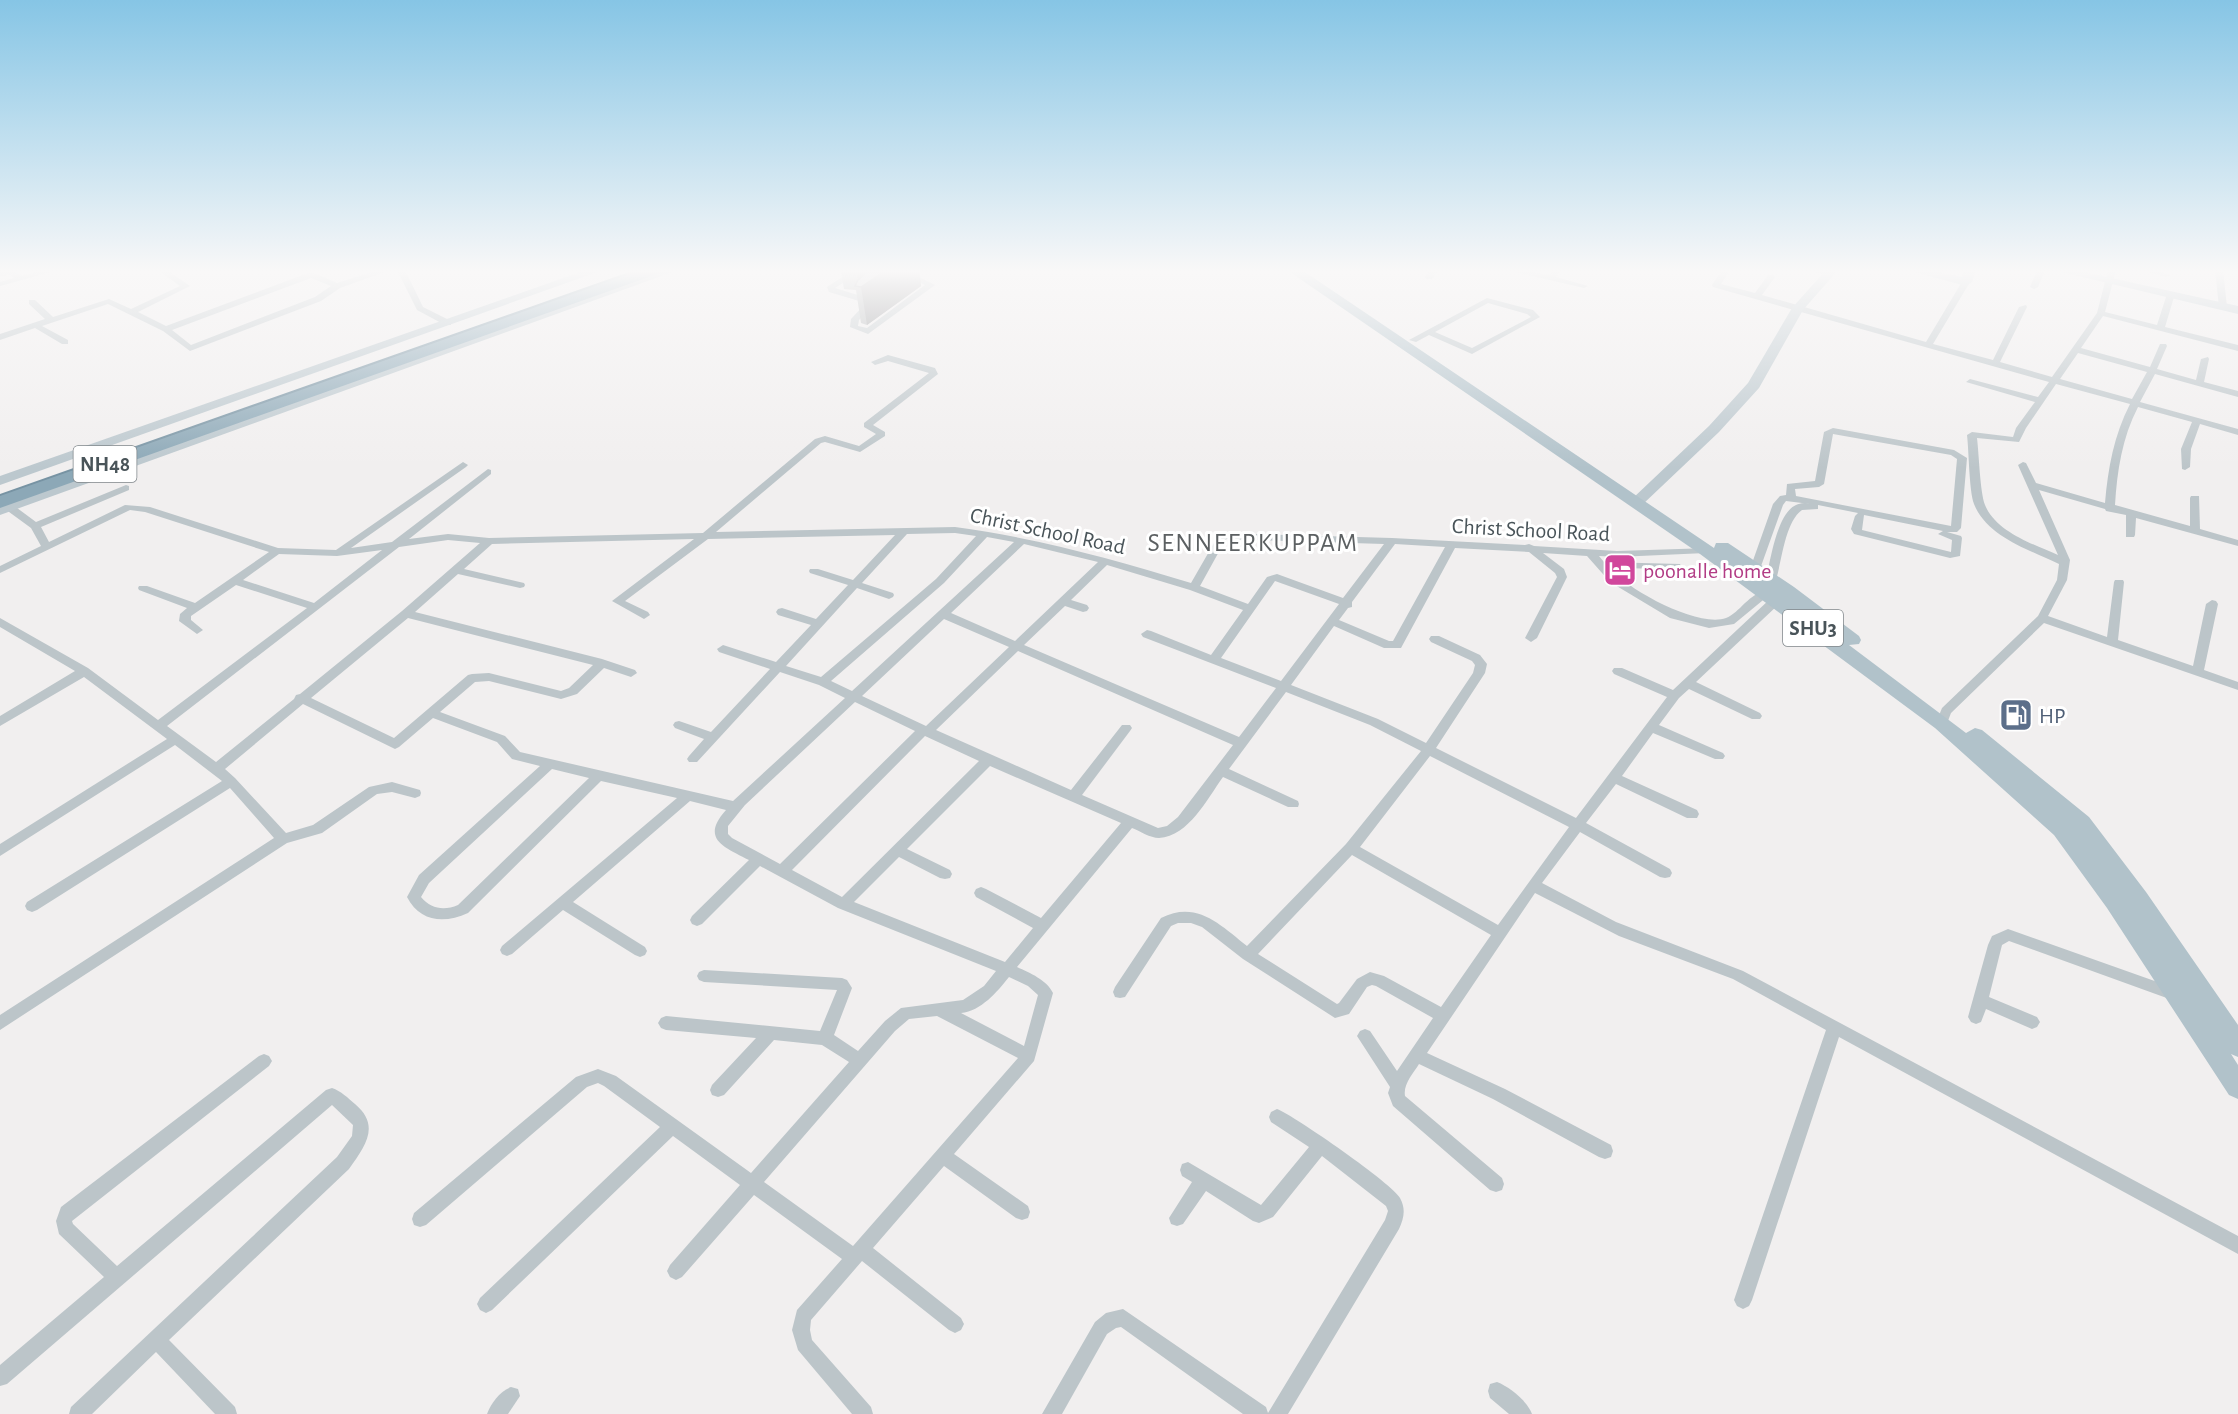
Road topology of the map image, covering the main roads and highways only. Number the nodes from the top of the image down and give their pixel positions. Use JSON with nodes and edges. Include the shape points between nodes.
{"nodes":[{"id":1,"x":428,"y":336,"type":"edge"},
{"id":2,"x":470,"y":336,"type":"edge"},
{"id":3,"x":1394,"y":336,"type":"edge"},
{"id":4,"x":1407,"y":336,"type":"edge"},
{"id":5,"x":251,"y":406,"type":"junction"},
{"id":6,"x":0,"y":490,"type":"edge"},
{"id":7,"x":1642,"y":499,"type":"junction"},
{"id":8,"x":3,"y":506,"type":"edge"},
{"id":9,"x":1770,"y":592,"type":"junction"},
{"id":10,"x":1944,"y":717,"type":"junction"},
{"id":11,"x":2238,"y":1046,"type":"edge"},
{"id":12,"x":2238,"y":1087,"type":"edge"}],
"edges":[{"from":1,"to":5,"type":"highway","number":"NH48","via":[[272,389]]},
{"from":2,"to":5,"type":"highway","number":"NH48"},
{"from":3,"to":7,"type":"main road","number":"SHU3"},
{"from":4,"to":7,"type":"main road","number":"SHU3"},
{"from":5,"to":6,"type":"highway","number":"NH48"},
{"from":5,"to":8,"type":"highway","number":"NH48","via":[[210,427]]},
{"from":7,"to":9,"type":"main road","number":"SHU3","via":[[1706,550]]},
{"from":7,"to":9,"type":"main road","number":"SHU3","via":[[1755,569]]},
{"from":9,"to":10,"type":"main road","number":"SHU3","via":[[1841,647]]},
{"from":10,"to":11,"type":"main road","number":"SHU3","via":[[2081,823],[2138,898]]},
{"from":10,"to":12,"type":"main road","number":"SHU3","via":[[2062,829],[2115,901]]}]}
